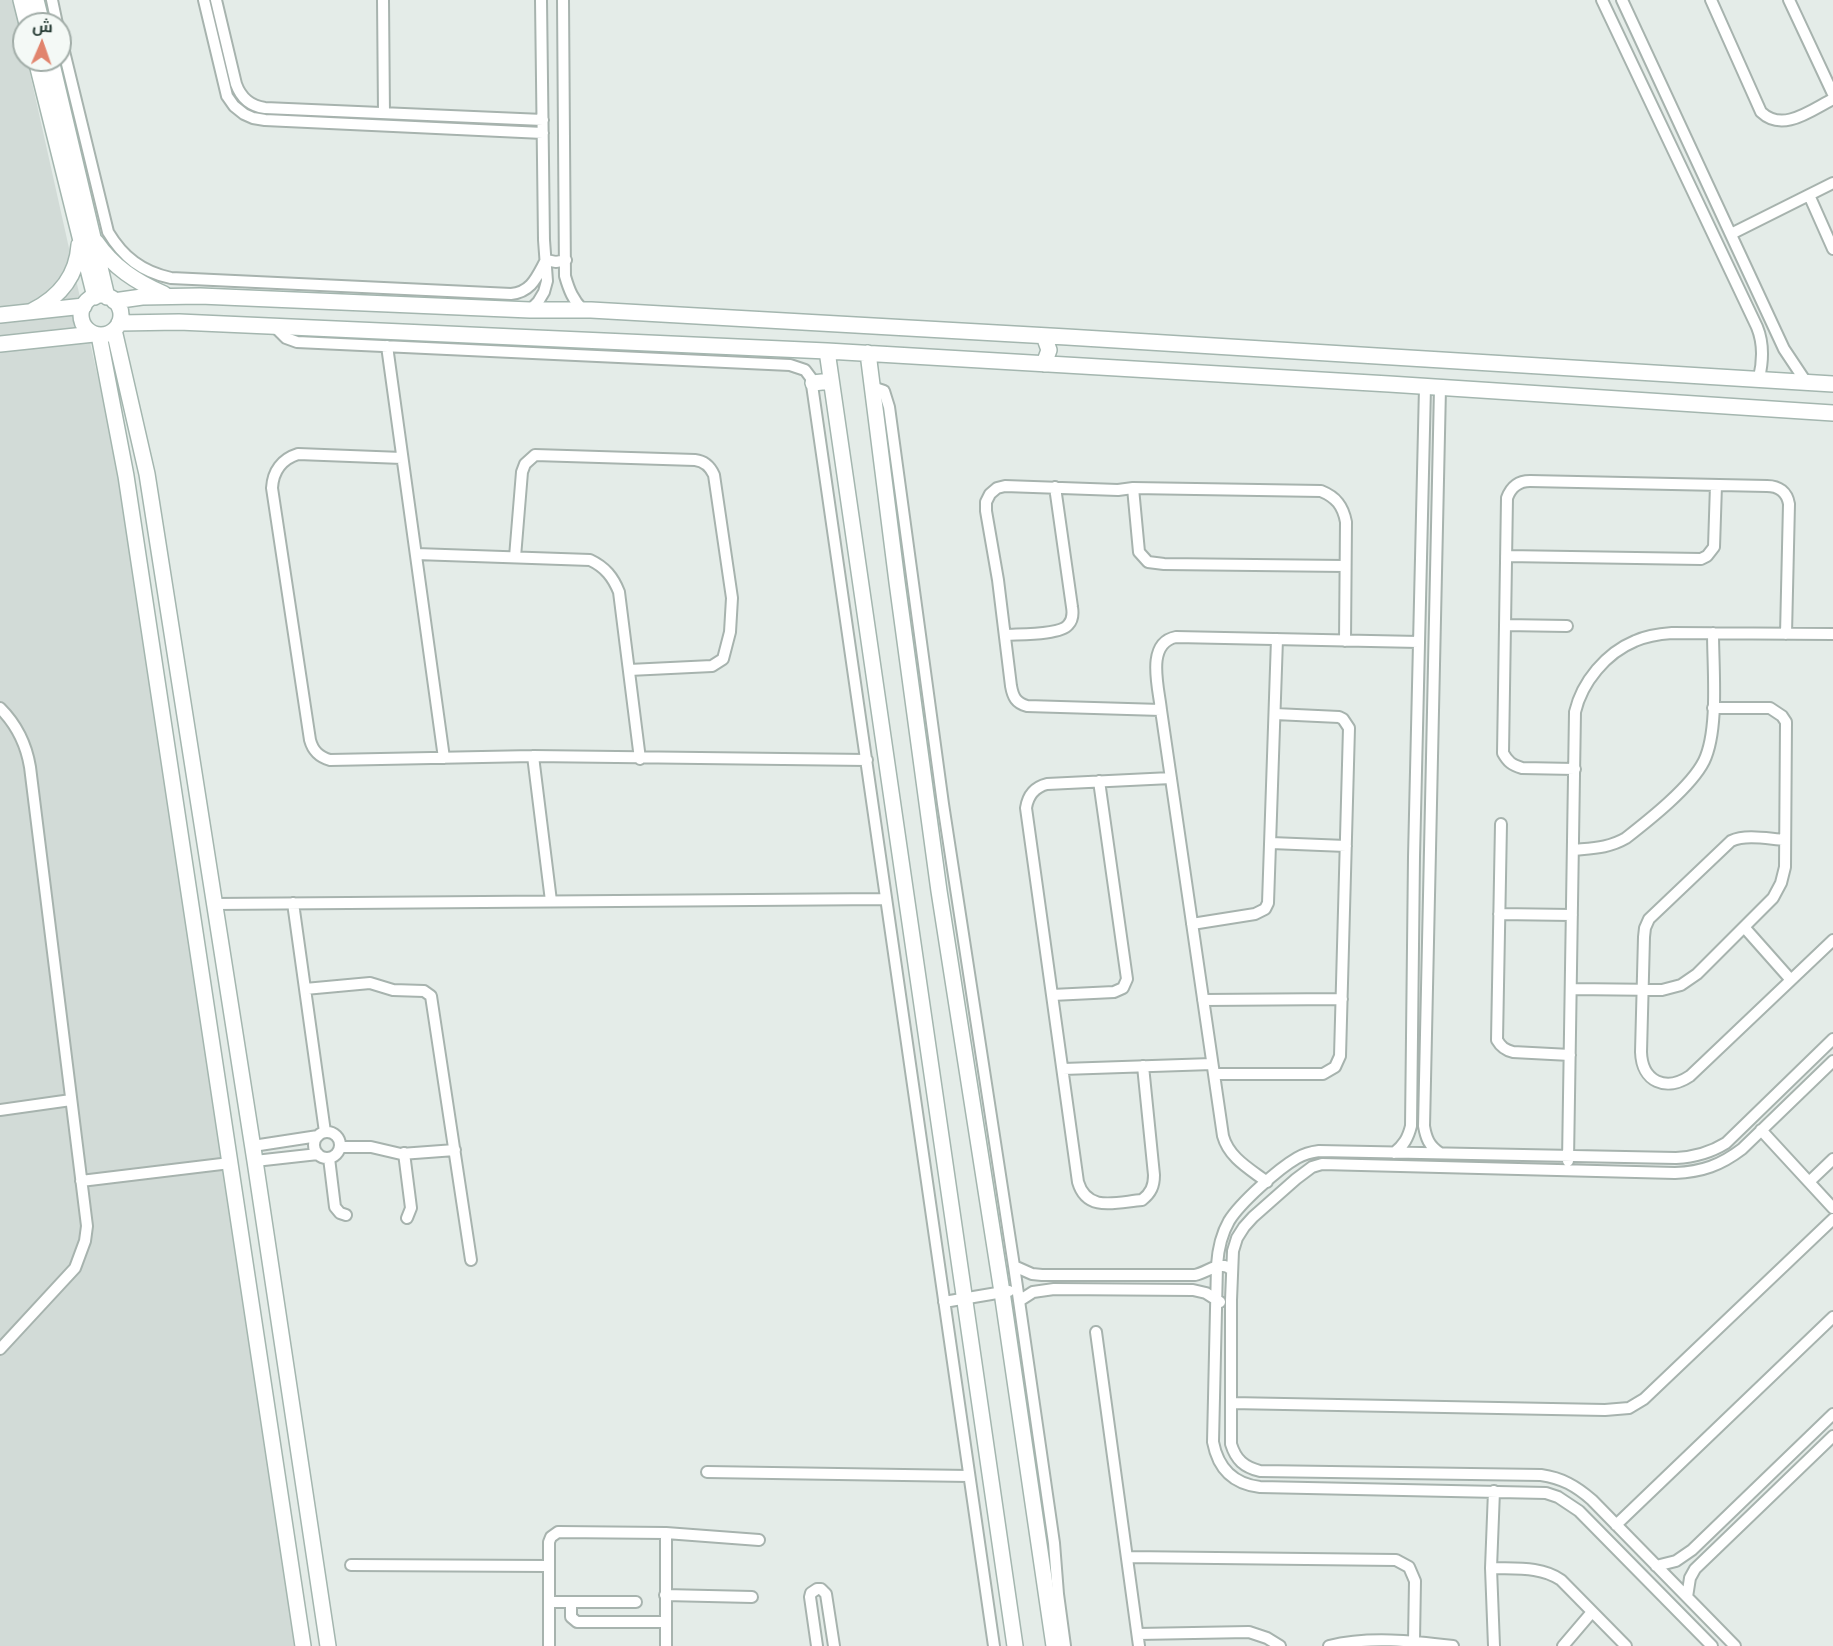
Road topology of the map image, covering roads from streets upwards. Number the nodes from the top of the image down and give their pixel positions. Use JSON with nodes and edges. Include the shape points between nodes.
{"nodes":[{"id":1,"x":204,"y":0,"type":"edge"},
{"id":2,"x":216,"y":0,"type":"edge"},
{"id":3,"x":383,"y":0,"type":"edge"},
{"id":4,"x":542,"y":0,"type":"edge"},
{"id":5,"x":563,"y":0,"type":"edge"},
{"id":6,"x":1602,"y":0,"type":"edge"},
{"id":7,"x":1622,"y":0,"type":"edge"},
{"id":8,"x":1711,"y":0,"type":"edge"},
{"id":9,"x":1788,"y":0,"type":"edge"},
{"id":10,"x":40,"y":72,"type":"edge"},
{"id":11,"x":53,"y":72,"type":"edge"},
{"id":12,"x":69,"y":72,"type":"edge"},
{"id":13,"x":1833,"y":94,"type":"edge"},
{"id":14,"x":1833,"y":99,"type":"edge"},
{"id":15,"x":384,"y":113,"type":"junction"},
{"id":16,"x":543,"y":120,"type":"junction"},
{"id":17,"x":543,"y":133,"type":"junction"},
{"id":18,"x":67,"y":159,"type":"junction"},
{"id":19,"x":1833,"y":183,"type":"edge"},
{"id":20,"x":1809,"y":195,"type":"junction"},
{"id":21,"x":78,"y":232,"type":"junction"},
{"id":22,"x":1731,"y":234,"type":"junction"},
{"id":23,"x":93,"y":238,"type":"junction"},
{"id":24,"x":1833,"y":249,"type":"edge"},
{"id":25,"x":546,"y":260,"type":"junction"},
{"id":26,"x":566,"y":260,"type":"junction"},
{"id":27,"x":1745,"y":265,"type":"junction"},
{"id":28,"x":1731,"y":272,"type":"junction"},
{"id":29,"x":169,"y":296,"type":"junction"},
{"id":30,"x":200,"y":296,"type":"junction"},
{"id":31,"x":100,"y":300,"type":"junction"},
{"id":32,"x":32,"y":310,"type":"junction"},
{"id":33,"x":530,"y":310,"type":"junction"},
{"id":34,"x":583,"y":310,"type":"junction"},
{"id":35,"x":0,"y":315,"type":"edge"},
{"id":36,"x":178,"y":322,"type":"junction"},
{"id":37,"x":274,"y":326,"type":"junction"},
{"id":38,"x":117,"y":327,"type":"junction"},
{"id":39,"x":96,"y":334,"type":"junction"},
{"id":40,"x":1044,"y":336,"type":"junction"},
{"id":41,"x":1086,"y":338,"type":"junction"},
{"id":42,"x":0,"y":344,"type":"edge"},
{"id":43,"x":387,"y":346,"type":"junction"},
{"id":44,"x":827,"y":351,"type":"junction"},
{"id":45,"x":868,"y":353,"type":"junction"},
{"id":46,"x":1044,"y":363,"type":"junction"},
{"id":47,"x":1083,"y":365,"type":"junction"},
{"id":48,"x":1759,"y":378,"type":"junction"},
{"id":49,"x":831,"y":381,"type":"junction"},
{"id":50,"x":1806,"y":382,"type":"junction"},
{"id":51,"x":813,"y":383,"type":"junction"},
{"id":52,"x":1833,"y":384,"type":"edge"},
{"id":53,"x":872,"y":387,"type":"junction"},
{"id":54,"x":1433,"y":387,"type":"junction"},
{"id":55,"x":1833,"y":413,"type":"edge"},
{"id":56,"x":402,"y":458,"type":"junction"},
{"id":57,"x":147,"y":474,"type":"junction"},
{"id":58,"x":126,"y":476,"type":"junction"},
{"id":59,"x":1716,"y":485,"type":"junction"},
{"id":60,"x":1055,"y":487,"type":"junction"},
{"id":61,"x":1133,"y":488,"type":"junction"},
{"id":62,"x":416,"y":554,"type":"junction"},
{"id":63,"x":1506,"y":556,"type":"junction"},
{"id":64,"x":515,"y":557,"type":"junction"},
{"id":65,"x":1345,"y":566,"type":"junction"},
{"id":66,"x":1505,"y":625,"type":"junction"},
{"id":67,"x":1567,"y":626,"type":"dead end"},
{"id":68,"x":1713,"y":633,"type":"junction"},
{"id":69,"x":1786,"y":634,"type":"junction"},
{"id":70,"x":1833,"y":634,"type":"edge"},
{"id":71,"x":1005,"y":635,"type":"junction"},
{"id":72,"x":1277,"y":639,"type":"junction"},
{"id":73,"x":1345,"y":641,"type":"junction"},
{"id":74,"x":1419,"y":642,"type":"junction"},
{"id":75,"x":629,"y":670,"type":"junction"},
{"id":76,"x":0,"y":708,"type":"edge"},
{"id":77,"x":1713,"y":708,"type":"junction"},
{"id":78,"x":1161,"y":710,"type":"junction"},
{"id":79,"x":1275,"y":714,"type":"junction"},
{"id":80,"x":533,"y":756,"type":"junction"},
{"id":81,"x":444,"y":758,"type":"junction"},
{"id":82,"x":640,"y":759,"type":"junction"},
{"id":83,"x":867,"y":760,"type":"junction"},
{"id":84,"x":1575,"y":769,"type":"junction"},
{"id":85,"x":1171,"y":778,"type":"junction"},
{"id":86,"x":1099,"y":782,"type":"junction"},
{"id":87,"x":1501,"y":824,"type":"dead end"},
{"id":88,"x":1785,"y":840,"type":"junction"},
{"id":89,"x":1271,"y":843,"type":"junction"},
{"id":90,"x":1346,"y":846,"type":"junction"},
{"id":91,"x":1573,"y":850,"type":"junction"},
{"id":92,"x":886,"y":899,"type":"junction"},
{"id":93,"x":551,"y":901,"type":"junction"},
{"id":94,"x":293,"y":903,"type":"junction"},
{"id":95,"x":214,"y":904,"type":"junction"},
{"id":96,"x":1499,"y":914,"type":"junction"},
{"id":97,"x":1572,"y":915,"type":"junction"},
{"id":98,"x":1192,"y":924,"type":"junction"},
{"id":99,"x":1743,"y":927,"type":"junction"},
{"id":100,"x":1833,"y":940,"type":"edge"},
{"id":101,"x":1791,"y":980,"type":"junction"},
{"id":102,"x":1571,"y":988,"type":"junction"},
{"id":103,"x":304,"y":989,"type":"junction"},
{"id":104,"x":1643,"y":990,"type":"junction"},
{"id":105,"x":1052,"y":995,"type":"junction"},
{"id":106,"x":1342,"y":999,"type":"junction"},
{"id":107,"x":1203,"y":1000,"type":"junction"},
{"id":108,"x":1833,"y":1039,"type":"edge"},
{"id":109,"x":1570,"y":1055,"type":"junction"},
{"id":110,"x":1813,"y":1058,"type":"junction"},
{"id":111,"x":1829,"y":1065,"type":"edge"},
{"id":112,"x":1143,"y":1066,"type":"junction"},
{"id":113,"x":1063,"y":1069,"type":"junction"},
{"id":114,"x":1213,"y":1069,"type":"junction"},
{"id":115,"x":71,"y":1100,"type":"junction"},
{"id":116,"x":0,"y":1110,"type":"edge"},
{"id":117,"x":1761,"y":1130,"type":"junction"},
{"id":118,"x":321,"y":1134,"type":"junction"},
{"id":119,"x":253,"y":1146,"type":"junction"},
{"id":120,"x":340,"y":1147,"type":"junction"},
{"id":121,"x":455,"y":1150,"type":"junction"},
{"id":122,"x":1394,"y":1153,"type":"junction"},
{"id":123,"x":1440,"y":1153,"type":"junction"},
{"id":124,"x":318,"y":1154,"type":"junction"},
{"id":125,"x":404,"y":1154,"type":"junction"},
{"id":126,"x":1568,"y":1156,"type":"junction"},
{"id":127,"x":329,"y":1158,"type":"junction"},
{"id":128,"x":1833,"y":1159,"type":"edge"},
{"id":129,"x":255,"y":1161,"type":"junction"},
{"id":130,"x":230,"y":1163,"type":"junction"},
{"id":131,"x":1568,"y":1170,"type":"junction"},
{"id":132,"x":81,"y":1181,"type":"junction"},
{"id":133,"x":1267,"y":1182,"type":"junction"},
{"id":134,"x":1809,"y":1182,"type":"junction"},
{"id":135,"x":1833,"y":1208,"type":"edge"},
{"id":136,"x":346,"y":1215,"type":"dead end"},
{"id":137,"x":407,"y":1218,"type":"dead end"},
{"id":138,"x":1833,"y":1219,"type":"edge"},
{"id":139,"x":471,"y":1260,"type":"dead end"},
{"id":140,"x":1217,"y":1265,"type":"junction"},
{"id":141,"x":1014,"y":1266,"type":"junction"},
{"id":142,"x":998,"y":1268,"type":"junction"},
{"id":143,"x":1232,"y":1270,"type":"junction"},
{"id":144,"x":1010,"y":1291,"type":"junction"},
{"id":145,"x":964,"y":1299,"type":"junction"},
{"id":146,"x":1216,"y":1300,"type":"junction"},
{"id":147,"x":1231,"y":1300,"type":"junction"},
{"id":148,"x":1019,"y":1301,"type":"junction"},
{"id":149,"x":944,"y":1302,"type":"junction"},
{"id":150,"x":1833,"y":1317,"type":"edge"},
{"id":151,"x":1096,"y":1332,"type":"dead end"},
{"id":152,"x":0,"y":1349,"type":"edge"},
{"id":153,"x":1230,"y":1403,"type":"junction"},
{"id":154,"x":1833,"y":1414,"type":"edge"},
{"id":155,"x":1833,"y":1436,"type":"edge"},
{"id":156,"x":707,"y":1472,"type":"dead end"},
{"id":157,"x":1356,"y":1473,"type":"junction"},
{"id":158,"x":969,"y":1476,"type":"junction"},
{"id":159,"x":1356,"y":1489,"type":"junction"},
{"id":160,"x":1494,"y":1491,"type":"junction"},
{"id":161,"x":1616,"y":1525,"type":"junction"},
{"id":162,"x":666,"y":1533,"type":"junction"},
{"id":163,"x":759,"y":1540,"type":"dead end"},
{"id":164,"x":1127,"y":1557,"type":"junction"},
{"id":165,"x":351,"y":1565,"type":"dead end"},
{"id":166,"x":548,"y":1566,"type":"junction"},
{"id":167,"x":1656,"y":1566,"type":"junction"},
{"id":168,"x":1491,"y":1568,"type":"junction"},
{"id":169,"x":666,"y":1594,"type":"junction"},
{"id":170,"x":752,"y":1597,"type":"dead end"},
{"id":171,"x":1687,"y":1597,"type":"junction"},
{"id":172,"x":549,"y":1602,"type":"junction"},
{"id":173,"x":571,"y":1602,"type":"junction"},
{"id":174,"x":321,"y":1605,"type":"junction"},
{"id":175,"x":298,"y":1609,"type":"junction"},
{"id":176,"x":1592,"y":1612,"type":"junction"},
{"id":177,"x":630,"y":1621,"type":"junction"},
{"id":178,"x":665,"y":1622,"type":"junction"},
{"id":179,"x":325,"y":1627,"type":"junction"},
{"id":180,"x":301,"y":1629,"type":"junction"},
{"id":181,"x":1139,"y":1640,"type":"edge"},
{"id":182,"x":1414,"y":1641,"type":"junction"},
{"id":183,"x":1732,"y":1645,"type":"edge"},
{"id":184,"x":303,"y":1646,"type":"edge"},
{"id":185,"x":328,"y":1646,"type":"edge"},
{"id":186,"x":549,"y":1646,"type":"edge"},
{"id":187,"x":666,"y":1646,"type":"edge"},
{"id":188,"x":818,"y":1646,"type":"edge"},
{"id":189,"x":834,"y":1646,"type":"edge"},
{"id":190,"x":994,"y":1646,"type":"edge"},
{"id":191,"x":1015,"y":1646,"type":"edge"},
{"id":192,"x":1054,"y":1646,"type":"edge"},
{"id":193,"x":1065,"y":1646,"type":"edge"},
{"id":194,"x":1280,"y":1646,"type":"edge"},
{"id":195,"x":1329,"y":1646,"type":"edge"},
{"id":196,"x":1453,"y":1646,"type":"edge"},
{"id":197,"x":1494,"y":1646,"type":"edge"},
{"id":198,"x":1563,"y":1646,"type":"edge"},
{"id":199,"x":1626,"y":1646,"type":"edge"},
{"id":200,"x":1712,"y":1646,"type":"edge"}],
"edges":[{"from":1,"to":17,"type":"street","via":[[225,92],[238,110],[253,118]]},
{"from":2,"to":15,"type":"street","via":[[236,84],[249,103],[265,108]]},
{"from":3,"to":15,"type":"street"},
{"from":4,"to":16,"type":"street"},
{"from":5,"to":26,"type":"street"},
{"from":6,"to":28,"type":"street"},
{"from":7,"to":22,"type":"street"},
{"from":8,"to":14,"type":"street","via":[[1764,116],[1787,121]]},
{"from":9,"to":13,"type":"street"},
{"from":10,"to":18,"type":"street"},
{"from":11,"to":18,"type":"street"},
{"from":12,"to":25,"type":"street","via":[[106,226],[121,251],[149,272],[171,278],[511,294],[530,287]]},
{"from":15,"to":16,"type":"street"},
{"from":16,"to":17,"type":"street"},
{"from":17,"to":25,"type":"street"},
{"from":18,"to":21,"type":"street"},
{"from":18,"to":23,"type":"street"},
{"from":19,"to":20,"type":"street"},
{"from":20,"to":22,"type":"street"},
{"from":20,"to":24,"type":"street"},
{"from":21,"to":31,"type":"street"},
{"from":21,"to":32,"type":"street","via":[[79,246],[65,285],[56,296]]},
{"from":22,"to":27,"type":"street"},
{"from":23,"to":29,"type":"street","via":[[120,269]]},
{"from":23,"to":31,"type":"street"},
{"from":25,"to":26,"type":"street"},
{"from":25,"to":33,"type":"street","via":[[544,292]]},
{"from":26,"to":34,"type":"street","via":[[568,289]]},
{"from":27,"to":28,"type":"street"},
{"from":27,"to":50,"type":"street","via":[[1784,349]]},
{"from":28,"to":48,"type":"street","via":[[1760,334]]},
{"from":29,"to":30,"type":"street"},
{"from":29,"to":31,"type":"street"},
{"from":30,"to":33,"type":"street"},
{"from":30,"to":36,"type":"street","via":[[176,305],[174,316]]},
{"from":31,"to":32,"type":"street"},
{"from":31,"to":38,"type":"street","via":[[120,311]]},
{"from":31,"to":39,"type":"street","via":[[82,314],[82,322]]},
{"from":32,"to":35,"type":"street"},
{"from":33,"to":34,"type":"street"},
{"from":34,"to":40,"type":"street"},
{"from":36,"to":37,"type":"street"},
{"from":36,"to":38,"type":"street"},
{"from":37,"to":43,"type":"street","via":[[285,338],[297,342]]},
{"from":37,"to":44,"type":"street"},
{"from":38,"to":39,"type":"street","via":[[107,334]]},
{"from":38,"to":57,"type":"street"},
{"from":39,"to":42,"type":"street"},
{"from":39,"to":58,"type":"street"},
{"from":40,"to":41,"type":"street"},
{"from":40,"to":46,"type":"street","via":[[1049,350]]},
{"from":41,"to":47,"type":"street","via":[[1078,351]]},
{"from":41,"to":48,"type":"street"},
{"from":43,"to":51,"type":"street","via":[[790,365],[805,370]]},
{"from":43,"to":56,"type":"street"},
{"from":44,"to":45,"type":"street"},
{"from":44,"to":49,"type":"street"},
{"from":45,"to":46,"type":"street"},
{"from":45,"to":53,"type":"street"},
{"from":46,"to":47,"type":"street"},
{"from":47,"to":54,"type":"street"},
{"from":48,"to":50,"type":"street"},
{"from":49,"to":51,"type":"street"},
{"from":49,"to":145,"type":"street"},
{"from":50,"to":52,"type":"street"},
{"from":51,"to":83,"type":"street"},
{"from":53,"to":141,"type":"street","via":[[884,392],[889,407],[943,804]]},
{"from":53,"to":142,"type":"street","via":[[939,891]]},
{"from":54,"to":55,"type":"street"},
{"from":54,"to":74,"type":"street"},
{"from":54,"to":123,"type":"street","via":[[1424,1126],[1428,1142]]},
{"from":56,"to":62,"type":"street"},
{"from":56,"to":81,"type":"street","via":[[298,454],[279,466],[272,488],[313,749],[330,760]]},
{"from":57,"to":58,"type":"street"},
{"from":57,"to":95,"type":"street"},
{"from":58,"to":130,"type":"street"},
{"from":59,"to":63,"type":"street","via":[[1714,547],[1701,559]]},
{"from":59,"to":63,"type":"street","via":[[1522,481],[1507,498]]},
{"from":59,"to":69,"type":"street","via":[[1773,486],[1788,498]]},
{"from":60,"to":61,"type":"street"},
{"from":60,"to":71,"type":"street","via":[[1072,620],[1058,631]]},
{"from":60,"to":71,"type":"street","via":[[1005,486],[997,488],[986,502]]},
{"from":61,"to":65,"type":"street","via":[[1329,494],[1344,511]]},
{"from":61,"to":65,"type":"street","via":[[1139,552],[1148,562]]},
{"from":62,"to":64,"type":"street"},
{"from":62,"to":81,"type":"street"},
{"from":63,"to":66,"type":"street"},
{"from":64,"to":75,"type":"street","via":[[591,560],[608,572],[619,592]]},
{"from":64,"to":75,"type":"street","via":[[522,472],[531,457],[540,454],[695,460],[707,464],[714,475],[732,598],[723,659],[712,666]]},
{"from":65,"to":73,"type":"street"},
{"from":66,"to":67,"type":"street"},
{"from":66,"to":84,"type":"street","via":[[1503,753],[1507,760],[1522,768]]},
{"from":68,"to":69,"type":"street"},
{"from":68,"to":77,"type":"street"},
{"from":68,"to":84,"type":"street","via":[[1653,635],[1634,641],[1605,661],[1578,701]]},
{"from":69,"to":70,"type":"street"},
{"from":71,"to":78,"type":"street","via":[[1013,694],[1020,704]]},
{"from":72,"to":73,"type":"street"},
{"from":72,"to":78,"type":"street","via":[[1171,638],[1160,648],[1156,662]]},
{"from":72,"to":79,"type":"street"},
{"from":73,"to":74,"type":"street"},
{"from":74,"to":122,"type":"street","via":[[1411,1126],[1406,1140]]},
{"from":75,"to":82,"type":"street"},
{"from":76,"to":115,"type":"street","via":[[13,722],[27,752]]},
{"from":77,"to":88,"type":"street","via":[[1770,708],[1782,716],[1787,729]]},
{"from":77,"to":91,"type":"street","via":[[1707,752],[1686,786],[1615,845]]},
{"from":78,"to":85,"type":"street"},
{"from":79,"to":89,"type":"street"},
{"from":79,"to":90,"type":"street","via":[[1334,716],[1347,723]]},
{"from":80,"to":81,"type":"street"},
{"from":80,"to":82,"type":"street"},
{"from":80,"to":93,"type":"street"},
{"from":82,"to":83,"type":"street"},
{"from":83,"to":92,"type":"street"},
{"from":84,"to":91,"type":"street"},
{"from":85,"to":86,"type":"street"},
{"from":85,"to":98,"type":"street"},
{"from":86,"to":105,"type":"street","via":[[1047,784],[1033,791],[1027,801]]},
{"from":86,"to":105,"type":"street","via":[[1126,984],[1114,992]]},
{"from":87,"to":96,"type":"street"},
{"from":88,"to":99,"type":"street","via":[[1784,875],[1778,891]]},
{"from":88,"to":104,"type":"street","via":[[1731,841],[1649,919],[1645,928]]},
{"from":89,"to":90,"type":"street"},
{"from":89,"to":98,"type":"street","via":[[1265,909]]},
{"from":90,"to":106,"type":"street"},
{"from":91,"to":97,"type":"street"},
{"from":92,"to":93,"type":"street"},
{"from":92,"to":149,"type":"street"},
{"from":93,"to":94,"type":"street"},
{"from":94,"to":95,"type":"street"},
{"from":94,"to":103,"type":"street"},
{"from":95,"to":119,"type":"street"},
{"from":96,"to":97,"type":"street"},
{"from":96,"to":109,"type":"street","via":[[1497,1041],[1513,1052]]},
{"from":97,"to":102,"type":"street"},
{"from":98,"to":107,"type":"street"},
{"from":99,"to":101,"type":"street"},
{"from":99,"to":104,"type":"street","via":[[1689,980],[1672,988]]},
{"from":100,"to":101,"type":"street"},
{"from":101,"to":104,"type":"street","via":[[1690,1077],[1676,1084],[1657,1082],[1643,1067]]},
{"from":102,"to":104,"type":"street"},
{"from":102,"to":109,"type":"street"},
{"from":103,"to":118,"type":"street"},
{"from":103,"to":121,"type":"street","via":[[370,982],[393,990],[429,994]]},
{"from":105,"to":113,"type":"street"},
{"from":106,"to":107,"type":"street"},
{"from":106,"to":114,"type":"street","via":[[1340,1056],[1329,1071],[1316,1074]]},
{"from":107,"to":114,"type":"street"},
{"from":108,"to":110,"type":"street"},
{"from":109,"to":126,"type":"street"},
{"from":110,"to":111,"type":"street"},
{"from":110,"to":126,"type":"street","via":[[1726,1143],[1709,1152],[1676,1158]]},
{"from":111,"to":117,"type":"street"},
{"from":112,"to":113,"type":"street"},
{"from":112,"to":113,"type":"street","via":[[1154,1175],[1152,1190],[1142,1200],[1096,1203],[1084,1196],[1078,1182]]},
{"from":112,"to":114,"type":"street"},
{"from":114,"to":133,"type":"street","via":[[1225,1144],[1233,1156]]},
{"from":115,"to":116,"type":"street"},
{"from":115,"to":132,"type":"street"},
{"from":117,"to":131,"type":"street","via":[[1729,1159],[1704,1170]]},
{"from":117,"to":134,"type":"street"},
{"from":118,"to":119,"type":"street"},
{"from":118,"to":120,"type":"street","via":[[329,1132],[336,1136]]},
{"from":118,"to":124,"type":"street","via":[[314,1143]]},
{"from":119,"to":129,"type":"street"},
{"from":120,"to":125,"type":"street","via":[[371,1147]]},
{"from":120,"to":127,"type":"street"},
{"from":121,"to":125,"type":"street"},
{"from":121,"to":139,"type":"street"},
{"from":122,"to":123,"type":"street"},
{"from":122,"to":133,"type":"street","via":[[1310,1153],[1292,1161]]},
{"from":123,"to":126,"type":"street"},
{"from":124,"to":127,"type":"street"},
{"from":124,"to":129,"type":"street"},
{"from":125,"to":137,"type":"street","via":[[411,1208]]},
{"from":126,"to":131,"type":"street"},
{"from":127,"to":136,"type":"street","via":[[335,1207]]},
{"from":128,"to":134,"type":"street"},
{"from":129,"to":174,"type":"street"},
{"from":130,"to":132,"type":"street"},
{"from":130,"to":175,"type":"street"},
{"from":131,"to":143,"type":"street","via":[[1322,1164],[1304,1173],[1244,1227],[1233,1251]]},
{"from":132,"to":152,"type":"street","via":[[87,1226],[75,1268]]},
{"from":133,"to":140,"type":"street","via":[[1229,1222],[1219,1245]]},
{"from":134,"to":135,"type":"street"},
{"from":138,"to":153,"type":"street","via":[[1644,1400],[1629,1408]]},
{"from":140,"to":141,"type":"street","via":[[1189,1275],[1042,1275]]},
{"from":140,"to":143,"type":"street"},
{"from":140,"to":146,"type":"street"},
{"from":141,"to":142,"type":"street"},
{"from":141,"to":144,"type":"street"},
{"from":142,"to":144,"type":"street"},
{"from":143,"to":147,"type":"street"},
{"from":144,"to":145,"type":"street"},
{"from":144,"to":148,"type":"street"},
{"from":144,"to":192,"type":"street"},
{"from":145,"to":149,"type":"street"},
{"from":145,"to":191,"type":"street"},
{"from":146,"to":147,"type":"street"},
{"from":146,"to":148,"type":"street","via":[[1193,1290],[1054,1289],[1033,1292]]},
{"from":146,"to":159,"type":"street","via":[[1213,1442],[1221,1466],[1230,1476],[1251,1486]]},
{"from":147,"to":153,"type":"street"},
{"from":148,"to":193,"type":"street"},
{"from":149,"to":158,"type":"street"},
{"from":150,"to":161,"type":"street"},
{"from":151,"to":164,"type":"street"},
{"from":153,"to":157,"type":"street","via":[[1234,1454],[1250,1468]]},
{"from":154,"to":167,"type":"street","via":[[1692,1550],[1676,1562]]},
{"from":155,"to":171,"type":"street","via":[[1695,1569]]},
{"from":156,"to":158,"type":"street"},
{"from":157,"to":159,"type":"street"},
{"from":157,"to":161,"type":"street","via":[[1556,1478],[1582,1491]]},
{"from":158,"to":190,"type":"street"},
{"from":159,"to":160,"type":"street"},
{"from":160,"to":168,"type":"street"},
{"from":160,"to":200,"type":"street","via":[[1546,1494],[1579,1510]]},
{"from":161,"to":167,"type":"street"},
{"from":162,"to":163,"type":"street"},
{"from":162,"to":166,"type":"street","via":[[558,1532],[549,1542]]},
{"from":162,"to":169,"type":"street"},
{"from":164,"to":181,"type":"street"},
{"from":164,"to":182,"type":"street","via":[[1396,1560],[1409,1567],[1415,1581]]},
{"from":165,"to":166,"type":"street"},
{"from":166,"to":172,"type":"street"},
{"from":167,"to":171,"type":"street"},
{"from":168,"to":176,"type":"street","via":[[1533,1569],[1553,1574]]},
{"from":168,"to":197,"type":"street"},
{"from":169,"to":170,"type":"street"},
{"from":169,"to":178,"type":"street"},
{"from":171,"to":183,"type":"street"},
{"from":172,"to":173,"type":"street"},
{"from":172,"to":186,"type":"street"},
{"from":173,"to":177,"type":"street","via":[[571,1617],[577,1622]]},
{"from":173,"to":177,"type":"street","via":[[632,1602]]},
{"from":174,"to":175,"type":"street","via":[[308,1611]]},
{"from":174,"to":179,"type":"street"},
{"from":175,"to":180,"type":"street"},
{"from":176,"to":198,"type":"street"},
{"from":176,"to":199,"type":"street"},
{"from":177,"to":178,"type":"street"},
{"from":178,"to":187,"type":"street"},
{"from":179,"to":180,"type":"street","via":[[315,1624]]},
{"from":179,"to":185,"type":"street"},
{"from":180,"to":184,"type":"street"},
{"from":181,"to":194,"type":"street","via":[[1249,1632]]},
{"from":182,"to":195,"type":"street"},
{"from":182,"to":196,"type":"street"},
{"from":188,"to":189,"type":"street","via":[[810,1597],[817,1589],[826,1594]]}]}
